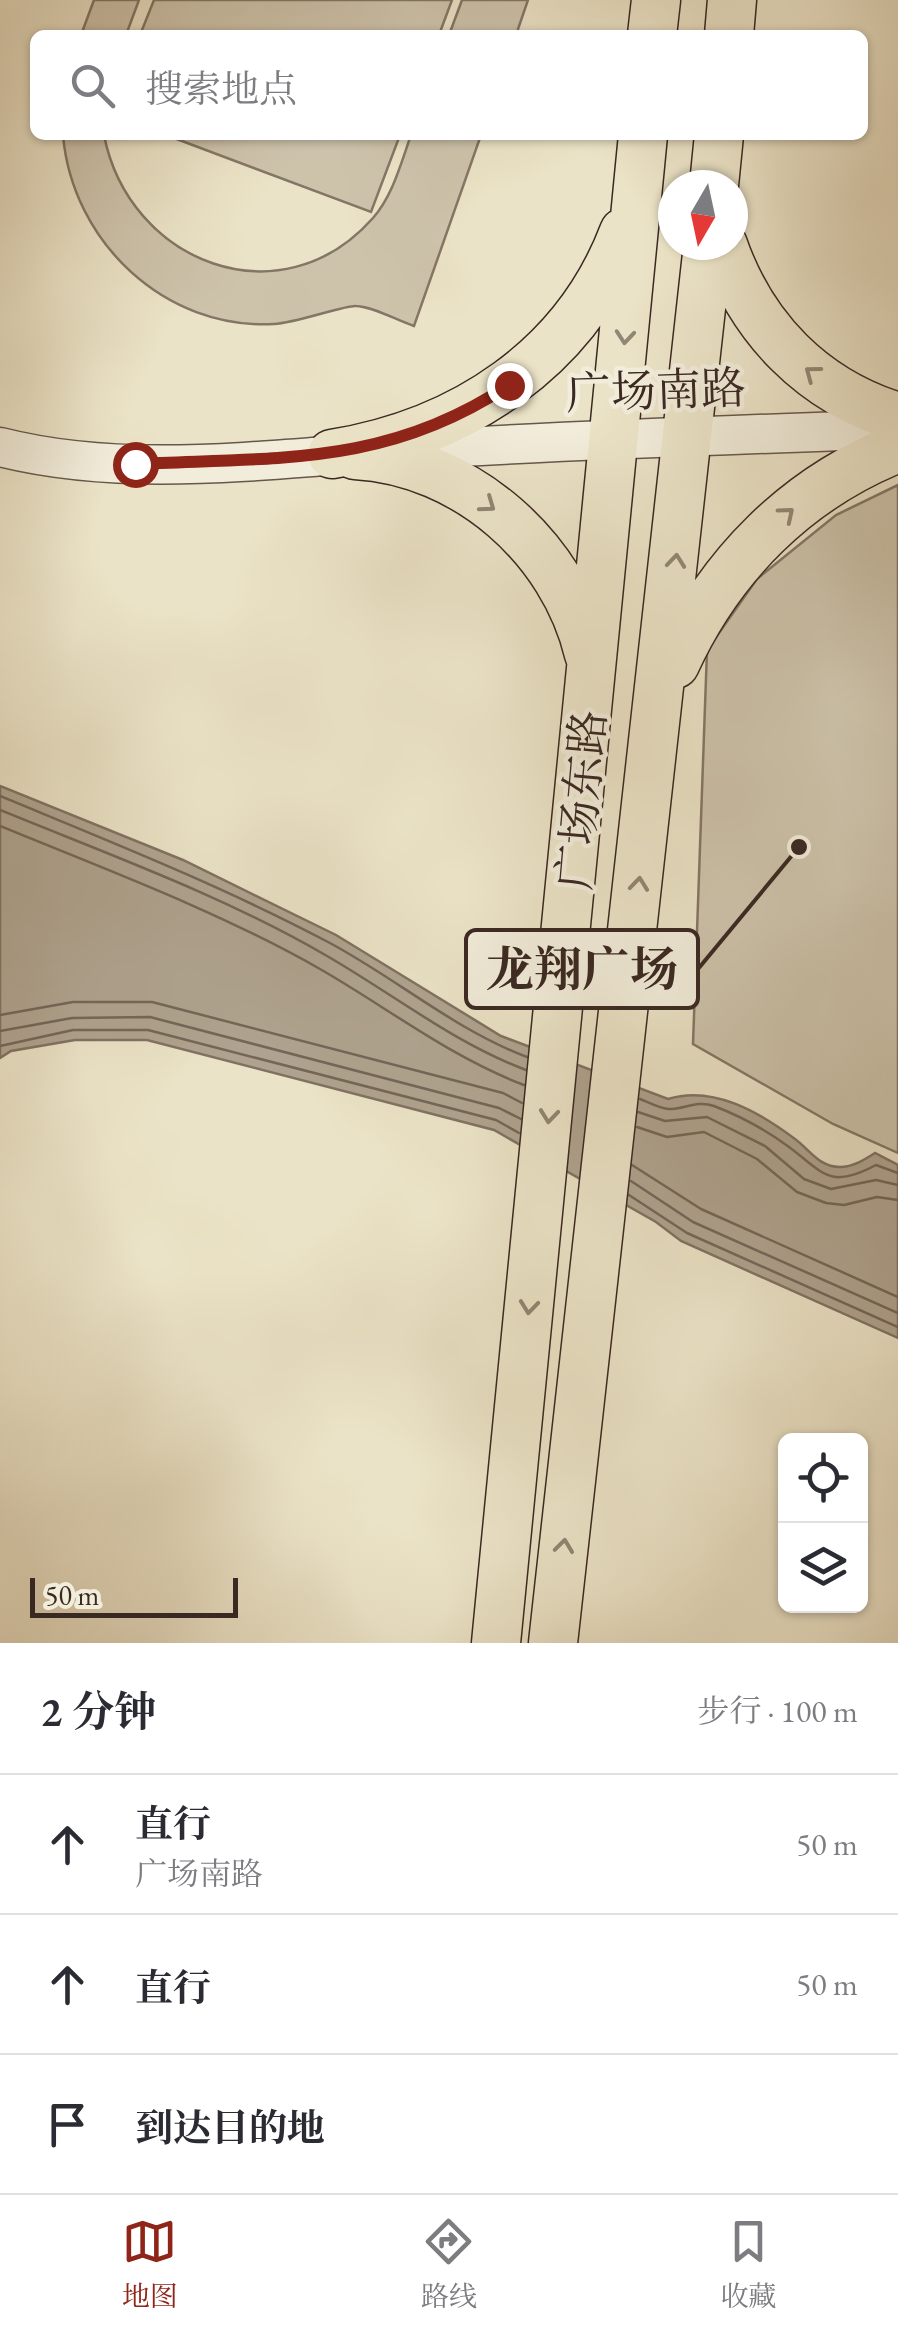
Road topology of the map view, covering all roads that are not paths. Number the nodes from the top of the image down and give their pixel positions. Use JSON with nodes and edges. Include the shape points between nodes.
{"nodes":[{"id":1,"x":656,"y":0,"type":"edge"},
{"id":2,"x":732,"y":0,"type":"edge"},
{"id":3,"x":653,"y":30,"type":"edge"},
{"id":4,"x":729,"y":30,"type":"edge"},
{"id":5,"x":718,"y":140,"type":"edge"},
{"id":6,"x":642,"y":158,"type":"edge"},
{"id":7,"x":716,"y":170,"type":"edge"},
{"id":8,"x":707,"y":260,"type":"edge"},
{"id":9,"x":730,"y":260,"type":"edge"},
{"id":10,"x":898,"y":416,"type":"edge"},
{"id":11,"x":898,"y":429,"type":"edge"},
{"id":12,"x":690,"y":436,"type":"junction"},
{"id":13,"x":616,"y":438,"type":"junction"},
{"id":14,"x":0,"y":446,"type":"edge"},
{"id":15,"x":898,"y":448,"type":"edge"},
{"id":16,"x":332,"y":454,"type":"junction"},
{"id":17,"x":593,"y":671,"type":"junction"},
{"id":18,"x":659,"y":709,"type":"junction"},
{"id":19,"x":496,"y":1643,"type":"edge"},
{"id":20,"x":553,"y":1643,"type":"edge"}],
"edges":[{"from":1,"to":3,"type":"main road"},
{"from":2,"to":4,"type":"main road"},
{"from":5,"to":7,"type":"main road"},
{"from":6,"to":13,"type":"main road","name":"广场东路","one_way":true},
{"from":6,"to":16,"type":"main road","via":[[604,276],[538,360],[443,424]]},
{"from":8,"to":12,"type":"main road","name":"广场东路"},
{"from":10,"to":9,"type":"main road","one_way":true,"via":[[852,399],[800,364],[746,298]]},
{"from":11,"to":12,"type":"street","name":"广场南路"},
{"from":12,"to":13,"type":"street","name":"广场南路"},
{"from":18,"to":12,"type":"main road","name":"广场东路","one_way":true},
{"from":13,"to":16,"type":"street","name":"广场南路"},
{"from":13,"to":17,"type":"main road","name":"广场东路"},
{"from":14,"to":16,"type":"street","name":"广场南路","via":[[48,459],[135,464]]},
{"from":18,"to":15,"type":"main road","one_way":true,"via":[[698,618],[758,540],[821,488]]},
{"from":16,"to":17,"type":"main road","one_way":true,"via":[[433,474],[492,507],[559,580]]},
{"from":17,"to":19,"type":"main road","name":"广场东路","one_way":true},
{"from":20,"to":18,"type":"main road","name":"广场东路","one_way":true}]}
